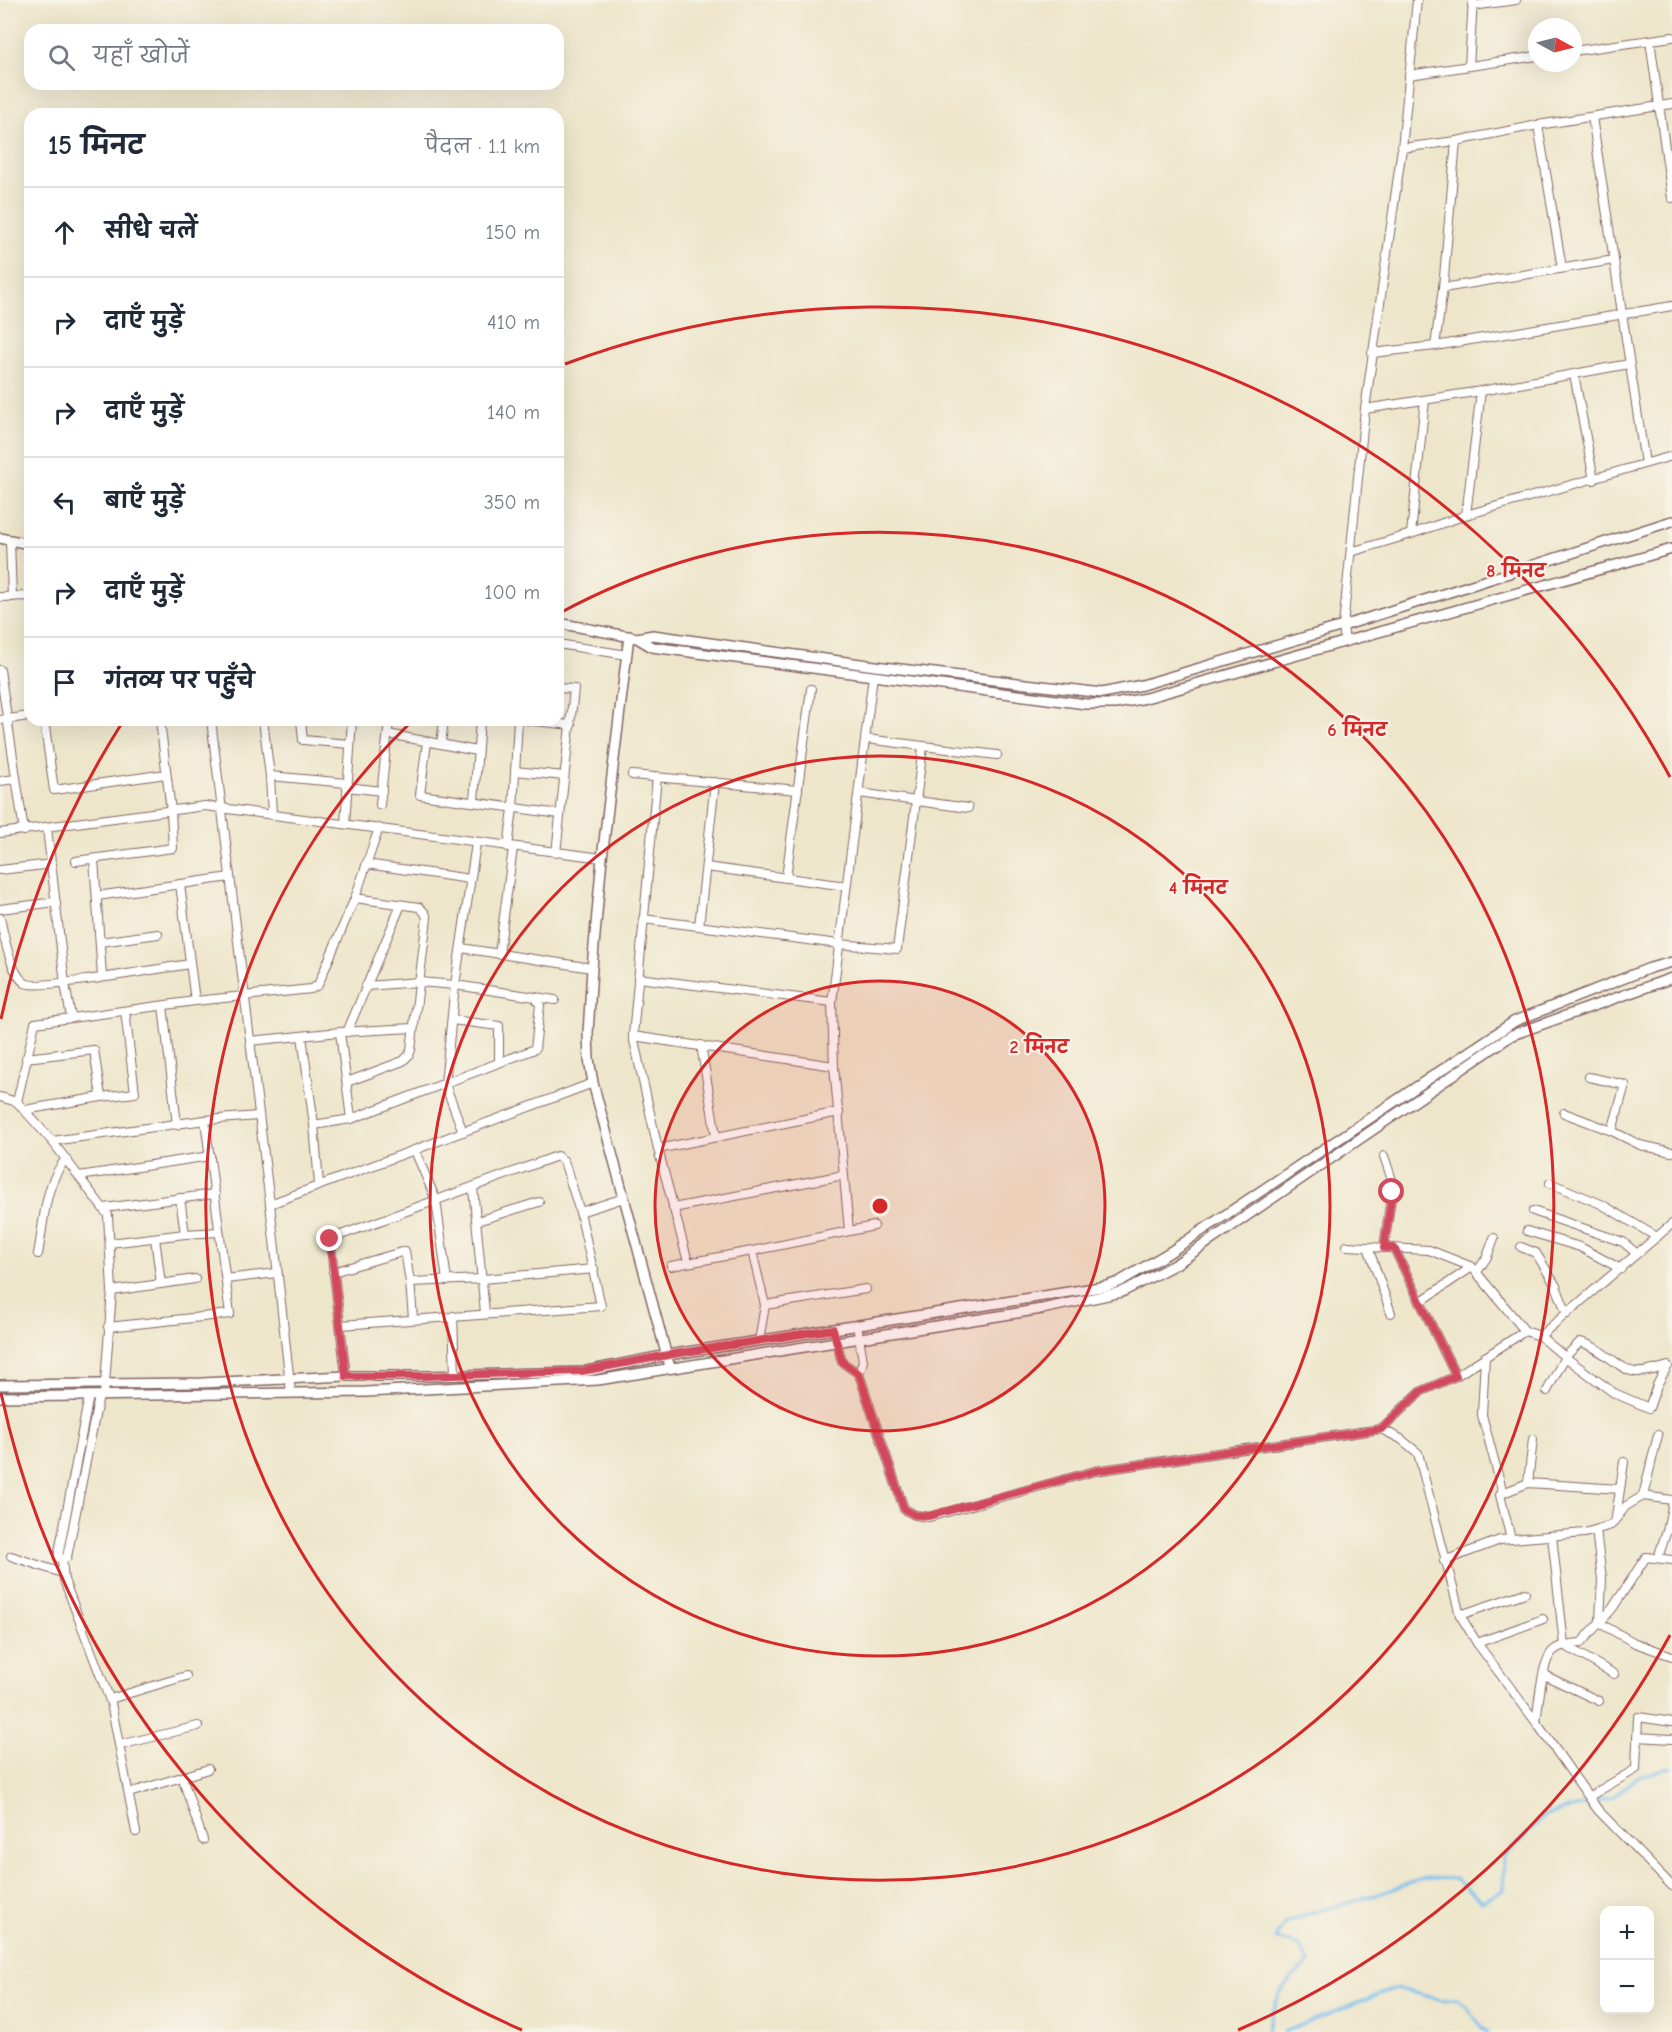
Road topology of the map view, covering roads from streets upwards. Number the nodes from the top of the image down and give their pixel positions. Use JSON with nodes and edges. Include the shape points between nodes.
{"nodes":[{"id":1,"x":1417,"y":0,"type":"edge"},
{"id":2,"x":1516,"y":0,"type":"edge"},
{"id":3,"x":1473,"y":3,"type":"edge"},
{"id":4,"x":1672,"y":37,"type":"edge"},
{"id":5,"x":1650,"y":40,"type":"junction"},
{"id":6,"x":1582,"y":50,"type":"edge"},
{"id":7,"x":1528,"y":57,"type":"edge"},
{"id":8,"x":1469,"y":66,"type":"junction"},
{"id":9,"x":1409,"y":75,"type":"junction"},
{"id":10,"x":1672,"y":104,"type":"edge"},
{"id":11,"x":1659,"y":105,"type":"junction"},
{"id":12,"x":1592,"y":117,"type":"junction"},
{"id":13,"x":1538,"y":125,"type":"junction"},
{"id":14,"x":1456,"y":141,"type":"junction"},
{"id":15,"x":1402,"y":148,"type":"junction"},
{"id":16,"x":1672,"y":198,"type":"edge"},
{"id":17,"x":1614,"y":260,"type":"junction"},
{"id":18,"x":1562,"y":268,"type":"junction"},
{"id":19,"x":1443,"y":288,"type":"junction"},
{"id":20,"x":1672,"y":306,"type":"edge"},
{"id":21,"x":1622,"y":314,"type":"junction"},
{"id":22,"x":1435,"y":346,"type":"junction"},
{"id":23,"x":1372,"y":353,"type":"junction"},
{"id":24,"x":1629,"y":364,"type":"junction"},
{"id":25,"x":1574,"y":374,"type":"junction"},
{"id":26,"x":1481,"y":391,"type":"junction"},
{"id":27,"x":1425,"y":400,"type":"junction"},
{"id":28,"x":1365,"y":410,"type":"junction"},
{"id":29,"x":1672,"y":456,"type":"edge"},
{"id":30,"x":1645,"y":463,"type":"junction"},
{"id":31,"x":1594,"y":480,"type":"junction"},
{"id":32,"x":1466,"y":515,"type":"junction"},
{"id":33,"x":1672,"y":521,"type":"edge"},
{"id":34,"x":1411,"y":534,"type":"junction"},
{"id":35,"x":5,"y":539,"type":"edge"},
{"id":36,"x":24,"y":542,"type":"edge"},
{"id":37,"x":1672,"y":549,"type":"edge"},
{"id":38,"x":1351,"y":552,"type":"junction"},
{"id":39,"x":24,"y":596,"type":"edge"},
{"id":40,"x":0,"y":597,"type":"edge"},
{"id":41,"x":12,"y":597,"type":"junction"},
{"id":42,"x":564,"y":624,"type":"edge"},
{"id":43,"x":1343,"y":626,"type":"junction"},
{"id":44,"x":633,"y":637,"type":"junction"},
{"id":45,"x":1345,"y":642,"type":"junction"},
{"id":46,"x":564,"y":645,"type":"edge"},
{"id":47,"x":627,"y":655,"type":"junction"},
{"id":48,"x":0,"y":670,"type":"edge"},
{"id":49,"x":873,"y":676,"type":"junction"},
{"id":50,"x":564,"y":688,"type":"edge"},
{"id":51,"x":811,"y":689,"type":"dead end"},
{"id":52,"x":24,"y":717,"type":"edge"},
{"id":53,"x":4,"y":720,"type":"edge"},
{"id":54,"x":564,"y":724,"type":"edge"},
{"id":55,"x":571,"y":725,"type":"junction"},
{"id":56,"x":45,"y":726,"type":"edge"},
{"id":57,"x":161,"y":726,"type":"edge"},
{"id":58,"x":212,"y":726,"type":"edge"},
{"id":59,"x":264,"y":726,"type":"edge"},
{"id":60,"x":302,"y":726,"type":"edge"},
{"id":61,"x":352,"y":726,"type":"edge"},
{"id":62,"x":388,"y":726,"type":"edge"},
{"id":63,"x":443,"y":726,"type":"edge"},
{"id":64,"x":479,"y":726,"type":"edge"},
{"id":65,"x":518,"y":726,"type":"edge"},
{"id":66,"x":387,"y":735,"type":"junction"},
{"id":67,"x":866,"y":740,"type":"junction"},
{"id":68,"x":427,"y":742,"type":"junction"},
{"id":69,"x":350,"y":744,"type":"junction"},
{"id":70,"x":441,"y":744,"type":"junction"},
{"id":71,"x":923,"y":747,"type":"junction"},
{"id":72,"x":477,"y":751,"type":"junction"},
{"id":73,"x":997,"y":755,"type":"dead end"},
{"id":74,"x":515,"y":771,"type":"junction"},
{"id":75,"x":166,"y":774,"type":"junction"},
{"id":76,"x":632,"y":775,"type":"dead end"},
{"id":77,"x":270,"y":776,"type":"junction"},
{"id":78,"x":564,"y":776,"type":"junction"},
{"id":79,"x":657,"y":776,"type":"junction"},
{"id":80,"x":16,"y":779,"type":"junction"},
{"id":81,"x":0,"y":781,"type":"edge"},
{"id":82,"x":715,"y":782,"type":"junction"},
{"id":83,"x":347,"y":785,"type":"junction"},
{"id":84,"x":798,"y":790,"type":"junction"},
{"id":85,"x":382,"y":791,"type":"junction"},
{"id":86,"x":859,"y":793,"type":"junction"},
{"id":87,"x":474,"y":801,"type":"junction"},
{"id":88,"x":917,"y":801,"type":"junction"},
{"id":89,"x":380,"y":805,"type":"dead end"},
{"id":90,"x":222,"y":807,"type":"junction"},
{"id":91,"x":968,"y":808,"type":"dead end"},
{"id":92,"x":513,"y":809,"type":"junction"},
{"id":93,"x":171,"y":811,"type":"junction"},
{"id":94,"x":560,"y":814,"type":"junction"},
{"id":95,"x":272,"y":815,"type":"junction"},
{"id":96,"x":345,"y":824,"type":"junction"},
{"id":97,"x":47,"y":828,"type":"junction"},
{"id":98,"x":379,"y":828,"type":"junction"},
{"id":99,"x":24,"y":831,"type":"junction"},
{"id":100,"x":0,"y":833,"type":"edge"},
{"id":101,"x":476,"y":843,"type":"junction"},
{"id":102,"x":511,"y":847,"type":"junction"},
{"id":103,"x":556,"y":853,"type":"junction"},
{"id":104,"x":602,"y":858,"type":"junction"},
{"id":105,"x":94,"y":859,"type":"junction"},
{"id":106,"x":76,"y":861,"type":"dead end"},
{"id":107,"x":52,"y":864,"type":"junction"},
{"id":108,"x":366,"y":864,"type":"junction"},
{"id":109,"x":706,"y":867,"type":"junction"},
{"id":110,"x":0,"y":870,"type":"edge"},
{"id":111,"x":230,"y":877,"type":"junction"},
{"id":112,"x":786,"y":878,"type":"junction"},
{"id":113,"x":470,"y":879,"type":"junction"},
{"id":114,"x":180,"y":884,"type":"junction"},
{"id":115,"x":846,"y":886,"type":"junction"},
{"id":116,"x":97,"y":896,"type":"junction"},
{"id":117,"x":355,"y":898,"type":"junction"},
{"id":118,"x":56,"y":902,"type":"junction"},
{"id":119,"x":401,"y":904,"type":"junction"},
{"id":120,"x":0,"y":909,"type":"edge"},
{"id":121,"x":0,"y":918,"type":"edge"},
{"id":122,"x":643,"y":919,"type":"junction"},
{"id":123,"x":699,"y":926,"type":"junction"},
{"id":124,"x":158,"y":934,"type":"dead end"},
{"id":125,"x":100,"y":942,"type":"junction"},
{"id":126,"x":839,"y":944,"type":"junction"},
{"id":127,"x":460,"y":948,"type":"junction"},
{"id":128,"x":499,"y":954,"type":"junction"},
{"id":129,"x":1672,"y":962,"type":"edge"},
{"id":130,"x":190,"y":964,"type":"junction"},
{"id":131,"x":592,"y":968,"type":"junction"},
{"id":132,"x":102,"y":976,"type":"junction"},
{"id":133,"x":639,"y":978,"type":"junction"},
{"id":134,"x":1672,"y":978,"type":"edge"},
{"id":135,"x":419,"y":982,"type":"junction"},
{"id":136,"x":65,"y":984,"type":"junction"},
{"id":137,"x":455,"y":985,"type":"junction"},
{"id":138,"x":366,"y":986,"type":"junction"},
{"id":139,"x":245,"y":995,"type":"junction"},
{"id":140,"x":536,"y":998,"type":"junction"},
{"id":141,"x":555,"y":1000,"type":"dead end"},
{"id":142,"x":195,"y":1001,"type":"junction"},
{"id":143,"x":832,"y":1002,"type":"junction"},
{"id":144,"x":163,"y":1006,"type":"junction"},
{"id":145,"x":125,"y":1011,"type":"junction"},
{"id":146,"x":71,"y":1017,"type":"junction"},
{"id":147,"x":452,"y":1020,"type":"junction"},
{"id":148,"x":413,"y":1028,"type":"junction"},
{"id":149,"x":344,"y":1032,"type":"junction"},
{"id":150,"x":302,"y":1036,"type":"junction"},
{"id":151,"x":633,"y":1036,"type":"junction"},
{"id":152,"x":250,"y":1041,"type":"junction"},
{"id":153,"x":701,"y":1045,"type":"junction"},
{"id":154,"x":26,"y":1059,"type":"junction"},
{"id":155,"x":499,"y":1061,"type":"junction"},
{"id":156,"x":834,"y":1066,"type":"junction"},
{"id":157,"x":1589,"y":1077,"type":"dead end"},
{"id":158,"x":347,"y":1082,"type":"junction"},
{"id":159,"x":592,"y":1083,"type":"junction"},
{"id":160,"x":445,"y":1084,"type":"junction"},
{"id":161,"x":101,"y":1096,"type":"junction"},
{"id":162,"x":0,"y":1099,"type":"edge"},
{"id":163,"x":17,"y":1102,"type":"junction"},
{"id":164,"x":24,"y":1110,"type":"junction"},
{"id":165,"x":839,"y":1112,"type":"junction"},
{"id":166,"x":1564,"y":1113,"type":"dead end"},
{"id":167,"x":258,"y":1116,"type":"junction"},
{"id":168,"x":351,"y":1119,"type":"junction"},
{"id":169,"x":205,"y":1120,"type":"junction"},
{"id":170,"x":177,"y":1125,"type":"junction"},
{"id":171,"x":314,"y":1125,"type":"junction"},
{"id":172,"x":1612,"y":1131,"type":"junction"},
{"id":173,"x":463,"y":1132,"type":"junction"},
{"id":174,"x":716,"y":1136,"type":"junction"},
{"id":175,"x":52,"y":1140,"type":"junction"},
{"id":176,"x":658,"y":1149,"type":"junction"},
{"id":177,"x":415,"y":1151,"type":"junction"},
{"id":178,"x":1672,"y":1152,"type":"edge"},
{"id":179,"x":210,"y":1156,"type":"junction"},
{"id":180,"x":1384,"y":1156,"type":"dead end"},
{"id":181,"x":66,"y":1159,"type":"junction"},
{"id":182,"x":79,"y":1176,"type":"junction"},
{"id":183,"x":844,"y":1176,"type":"junction"},
{"id":184,"x":1550,"y":1183,"type":"dead end"},
{"id":185,"x":319,"y":1184,"type":"junction"},
{"id":186,"x":473,"y":1188,"type":"junction"},
{"id":187,"x":215,"y":1194,"type":"junction"},
{"id":188,"x":180,"y":1198,"type":"junction"},
{"id":189,"x":624,"y":1198,"type":"junction"},
{"id":190,"x":436,"y":1200,"type":"junction"},
{"id":191,"x":539,"y":1202,"type":"dead end"},
{"id":192,"x":270,"y":1204,"type":"junction"},
{"id":193,"x":104,"y":1208,"type":"junction"},
{"id":194,"x":673,"y":1208,"type":"junction"},
{"id":195,"x":1533,"y":1211,"type":"dead end"},
{"id":196,"x":580,"y":1212,"type":"junction"},
{"id":197,"x":477,"y":1221,"type":"junction"},
{"id":198,"x":1672,"y":1224,"type":"edge"},
{"id":199,"x":874,"y":1226,"type":"dead end"},
{"id":200,"x":849,"y":1231,"type":"junction"},
{"id":201,"x":1527,"y":1231,"type":"dead end"},
{"id":202,"x":219,"y":1232,"type":"junction"},
{"id":203,"x":185,"y":1234,"type":"junction"},
{"id":204,"x":1657,"y":1237,"type":"junction"},
{"id":205,"x":155,"y":1238,"type":"junction"},
{"id":206,"x":1494,"y":1238,"type":"dead end"},
{"id":207,"x":110,"y":1243,"type":"junction"},
{"id":208,"x":1347,"y":1246,"type":"dead end"},
{"id":209,"x":1368,"y":1247,"type":"junction"},
{"id":210,"x":1521,"y":1247,"type":"dead end"},
{"id":211,"x":1384,"y":1248,"type":"junction"},
{"id":212,"x":1394,"y":1248,"type":"junction"},
{"id":213,"x":752,"y":1251,"type":"junction"},
{"id":214,"x":1636,"y":1253,"type":"junction"},
{"id":215,"x":38,"y":1254,"type":"dead end"},
{"id":216,"x":688,"y":1262,"type":"junction"},
{"id":217,"x":670,"y":1266,"type":"dead end"},
{"id":218,"x":594,"y":1269,"type":"junction"},
{"id":219,"x":1474,"y":1269,"type":"junction"},
{"id":220,"x":1621,"y":1269,"type":"junction"},
{"id":221,"x":333,"y":1272,"type":"junction"},
{"id":222,"x":277,"y":1274,"type":"junction"},
{"id":223,"x":195,"y":1279,"type":"dead end"},
{"id":224,"x":226,"y":1279,"type":"junction"},
{"id":225,"x":483,"y":1280,"type":"junction"},
{"id":226,"x":447,"y":1281,"type":"junction"},
{"id":227,"x":410,"y":1282,"type":"junction"},
{"id":228,"x":161,"y":1284,"type":"junction"},
{"id":229,"x":866,"y":1289,"type":"dead end"},
{"id":230,"x":112,"y":1291,"type":"junction"},
{"id":231,"x":1420,"y":1302,"type":"junction"},
{"id":232,"x":765,"y":1305,"type":"junction"},
{"id":233,"x":485,"y":1313,"type":"junction"},
{"id":234,"x":1391,"y":1313,"type":"dead end"},
{"id":235,"x":1567,"y":1314,"type":"junction"},
{"id":236,"x":453,"y":1316,"type":"junction"},
{"id":237,"x":413,"y":1318,"type":"junction"},
{"id":238,"x":341,"y":1325,"type":"junction"},
{"id":239,"x":857,"y":1325,"type":"junction"},
{"id":240,"x":108,"y":1327,"type":"junction"},
{"id":241,"x":833,"y":1329,"type":"junction"},
{"id":242,"x":1525,"y":1331,"type":"junction"},
{"id":243,"x":1540,"y":1336,"type":"junction"},
{"id":244,"x":860,"y":1337,"type":"junction"},
{"id":245,"x":836,"y":1340,"type":"junction"},
{"id":246,"x":759,"y":1341,"type":"junction"},
{"id":247,"x":668,"y":1355,"type":"junction"},
{"id":248,"x":1485,"y":1357,"type":"junction"},
{"id":249,"x":1565,"y":1357,"type":"junction"},
{"id":250,"x":1670,"y":1366,"type":"edge"},
{"id":251,"x":670,"y":1368,"type":"junction"},
{"id":252,"x":859,"y":1374,"type":"junction"},
{"id":253,"x":346,"y":1376,"type":"junction"},
{"id":254,"x":455,"y":1376,"type":"junction"},
{"id":255,"x":1456,"y":1376,"type":"junction"},
{"id":256,"x":290,"y":1381,"type":"junction"},
{"id":257,"x":0,"y":1385,"type":"edge"},
{"id":258,"x":103,"y":1385,"type":"junction"},
{"id":259,"x":1547,"y":1391,"type":"dead end"},
{"id":260,"x":291,"y":1393,"type":"junction"},
{"id":261,"x":97,"y":1396,"type":"junction"},
{"id":262,"x":0,"y":1397,"type":"edge"},
{"id":263,"x":1381,"y":1429,"type":"junction"},
{"id":264,"x":1658,"y":1435,"type":"dead end"},
{"id":265,"x":1533,"y":1438,"type":"dead end"},
{"id":266,"x":1624,"y":1462,"type":"dead end"},
{"id":267,"x":1528,"y":1483,"type":"junction"},
{"id":268,"x":1620,"y":1489,"type":"junction"},
{"id":269,"x":1503,"y":1493,"type":"junction"},
{"id":270,"x":1643,"y":1496,"type":"junction"},
{"id":271,"x":1672,"y":1500,"type":"edge"},
{"id":272,"x":1672,"y":1506,"type":"edge"},
{"id":273,"x":1616,"y":1518,"type":"junction"},
{"id":274,"x":1596,"y":1530,"type":"junction"},
{"id":275,"x":1552,"y":1536,"type":"junction"},
{"id":276,"x":1511,"y":1539,"type":"junction"},
{"id":277,"x":11,"y":1556,"type":"dead end"},
{"id":278,"x":1658,"y":1558,"type":"junction"},
{"id":279,"x":1444,"y":1560,"type":"junction"},
{"id":280,"x":1672,"y":1560,"type":"edge"},
{"id":281,"x":62,"y":1573,"type":"junction"},
{"id":282,"x":1525,"y":1593,"type":"dead end"},
{"id":283,"x":1460,"y":1616,"type":"junction"},
{"id":284,"x":1543,"y":1619,"type":"dead end"},
{"id":285,"x":1599,"y":1622,"type":"junction"},
{"id":286,"x":1477,"y":1643,"type":"junction"},
{"id":287,"x":1564,"y":1645,"type":"junction"},
{"id":288,"x":1672,"y":1656,"type":"edge"},
{"id":289,"x":1614,"y":1674,"type":"dead end"},
{"id":290,"x":1544,"y":1675,"type":"junction"},
{"id":291,"x":186,"y":1676,"type":"dead end"},
{"id":292,"x":110,"y":1699,"type":"junction"},
{"id":293,"x":1599,"y":1701,"type":"dead end"},
{"id":294,"x":1536,"y":1722,"type":"junction"},
{"id":295,"x":1672,"y":1722,"type":"edge"},
{"id":296,"x":198,"y":1726,"type":"dead end"},
{"id":297,"x":1637,"y":1737,"type":"junction"},
{"id":298,"x":1672,"y":1739,"type":"edge"},
{"id":299,"x":120,"y":1746,"type":"junction"},
{"id":300,"x":208,"y":1769,"type":"dead end"},
{"id":301,"x":182,"y":1777,"type":"junction"},
{"id":302,"x":129,"y":1793,"type":"junction"},
{"id":303,"x":1590,"y":1796,"type":"junction"},
{"id":304,"x":136,"y":1832,"type":"dead end"},
{"id":305,"x":203,"y":1840,"type":"dead end"},
{"id":306,"x":1672,"y":1886,"type":"edge"}],
"edges":[{"from":1,"to":9,"type":"street"},
{"from":2,"to":3,"type":"street"},
{"from":3,"to":8,"type":"street"},
{"from":4,"to":5,"type":"street"},
{"from":5,"to":6,"type":"street"},
{"from":5,"to":11,"type":"street"},
{"from":7,"to":8,"type":"street"},
{"from":8,"to":9,"type":"street"},
{"from":9,"to":15,"type":"street"},
{"from":10,"to":11,"type":"street"},
{"from":11,"to":12,"type":"street"},
{"from":11,"to":16,"type":"street"},
{"from":12,"to":13,"type":"street"},
{"from":12,"to":17,"type":"street"},
{"from":13,"to":14,"type":"street"},
{"from":13,"to":18,"type":"street"},
{"from":14,"to":15,"type":"street"},
{"from":14,"to":19,"type":"street"},
{"from":15,"to":23,"type":"street"},
{"from":17,"to":18,"type":"street"},
{"from":17,"to":21,"type":"street"},
{"from":18,"to":19,"type":"street"},
{"from":19,"to":22,"type":"street"},
{"from":20,"to":21,"type":"street"},
{"from":21,"to":22,"type":"street"},
{"from":21,"to":24,"type":"street"},
{"from":22,"to":23,"type":"street"},
{"from":23,"to":28,"type":"street"},
{"from":24,"to":25,"type":"street"},
{"from":24,"to":30,"type":"street"},
{"from":25,"to":26,"type":"street"},
{"from":25,"to":31,"type":"street"},
{"from":26,"to":27,"type":"street"},
{"from":26,"to":32,"type":"street"},
{"from":27,"to":28,"type":"street"},
{"from":27,"to":34,"type":"street"},
{"from":28,"to":38,"type":"street"},
{"from":29,"to":30,"type":"street"},
{"from":30,"to":31,"type":"street"},
{"from":31,"to":32,"type":"street"},
{"from":32,"to":34,"type":"street"},
{"from":33,"to":43,"type":"street"},
{"from":34,"to":38,"type":"street"},
{"from":35,"to":36,"type":"street"},
{"from":35,"to":41,"type":"street"},
{"from":37,"to":45,"type":"street"},
{"from":38,"to":43,"type":"street"},
{"from":39,"to":41,"type":"street"},
{"from":40,"to":41,"type":"street"},
{"from":42,"to":44,"type":"street"},
{"from":43,"to":44,"type":"street","via":[[1142,686],[1102,693],[653,635]]},
{"from":43,"to":45,"type":"street"},
{"from":44,"to":47,"type":"street"},
{"from":44,"to":49,"type":"street","via":[[652,647]]},
{"from":45,"to":49,"type":"street","via":[[1115,704],[1086,704]]},
{"from":46,"to":47,"type":"street"},
{"from":47,"to":104,"type":"street"},
{"from":48,"to":53,"type":"street"},
{"from":49,"to":67,"type":"street"},
{"from":50,"to":55,"type":"street","via":[[574,689]]},
{"from":51,"to":84,"type":"street"},
{"from":52,"to":53,"type":"street"},
{"from":53,"to":80,"type":"street"},
{"from":54,"to":55,"type":"street"},
{"from":55,"to":78,"type":"street"},
{"from":56,"to":75,"type":"street","via":[[54,790]]},
{"from":57,"to":75,"type":"street"},
{"from":58,"to":90,"type":"street"},
{"from":59,"to":77,"type":"street"},
{"from":60,"to":69,"type":"street","via":[[303,740]]},
{"from":61,"to":69,"type":"street"},
{"from":62,"to":66,"type":"street"},
{"from":63,"to":70,"type":"street"},
{"from":64,"to":72,"type":"street"},
{"from":65,"to":74,"type":"street"},
{"from":66,"to":68,"type":"street"},
{"from":66,"to":85,"type":"street"},
{"from":67,"to":71,"type":"street"},
{"from":67,"to":86,"type":"street"},
{"from":68,"to":70,"type":"street"},
{"from":68,"to":87,"type":"street","via":[[420,795]]},
{"from":69,"to":83,"type":"street"},
{"from":70,"to":72,"type":"street"},
{"from":71,"to":73,"type":"street"},
{"from":71,"to":88,"type":"street"},
{"from":72,"to":87,"type":"street"},
{"from":74,"to":78,"type":"street"},
{"from":74,"to":92,"type":"street"},
{"from":75,"to":93,"type":"street"},
{"from":76,"to":79,"type":"street"},
{"from":77,"to":83,"type":"street"},
{"from":77,"to":95,"type":"street"},
{"from":78,"to":94,"type":"street"},
{"from":79,"to":82,"type":"street"},
{"from":79,"to":122,"type":"street"},
{"from":80,"to":81,"type":"street"},
{"from":80,"to":99,"type":"street"},
{"from":82,"to":84,"type":"street"},
{"from":82,"to":109,"type":"street"},
{"from":83,"to":85,"type":"street"},
{"from":83,"to":96,"type":"street"},
{"from":84,"to":112,"type":"street"},
{"from":85,"to":89,"type":"street"},
{"from":86,"to":88,"type":"street"},
{"from":86,"to":115,"type":"street"},
{"from":87,"to":92,"type":"street"},
{"from":88,"to":91,"type":"street"},
{"from":88,"to":126,"type":"street","via":[[897,949]]},
{"from":90,"to":93,"type":"street"},
{"from":90,"to":95,"type":"street"},
{"from":90,"to":111,"type":"street"},
{"from":92,"to":94,"type":"street"},
{"from":92,"to":102,"type":"street"},
{"from":93,"to":97,"type":"street"},
{"from":93,"to":105,"type":"street","via":[[173,848]]},
{"from":94,"to":103,"type":"street"},
{"from":95,"to":96,"type":"street"},
{"from":96,"to":98,"type":"street"},
{"from":97,"to":99,"type":"street"},
{"from":97,"to":107,"type":"street"},
{"from":98,"to":101,"type":"street"},
{"from":98,"to":108,"type":"street"},
{"from":99,"to":100,"type":"street"},
{"from":101,"to":102,"type":"street"},
{"from":101,"to":113,"type":"street"},
{"from":102,"to":103,"type":"street"},
{"from":102,"to":128,"type":"street"},
{"from":103,"to":104,"type":"street"},
{"from":104,"to":131,"type":"street"},
{"from":105,"to":106,"type":"street"},
{"from":105,"to":116,"type":"street"},
{"from":107,"to":110,"type":"street"},
{"from":107,"to":118,"type":"street"},
{"from":108,"to":113,"type":"street"},
{"from":108,"to":117,"type":"street"},
{"from":109,"to":112,"type":"street"},
{"from":109,"to":123,"type":"street"},
{"from":111,"to":114,"type":"street"},
{"from":111,"to":139,"type":"street"},
{"from":112,"to":115,"type":"street"},
{"from":113,"to":127,"type":"street"},
{"from":114,"to":116,"type":"street"},
{"from":114,"to":130,"type":"street"},
{"from":115,"to":126,"type":"street"},
{"from":116,"to":125,"type":"street"},
{"from":117,"to":119,"type":"street"},
{"from":117,"to":139,"type":"street","via":[[318,985],[311,989]]},
{"from":118,"to":120,"type":"street"},
{"from":118,"to":136,"type":"street"},
{"from":119,"to":135,"type":"street","via":[[423,909],[427,918]]},
{"from":119,"to":138,"type":"street"},
{"from":121,"to":136,"type":"street","via":[[12,963],[24,983]]},
{"from":122,"to":123,"type":"street"},
{"from":122,"to":133,"type":"street"},
{"from":123,"to":126,"type":"street"},
{"from":124,"to":125,"type":"street"},
{"from":125,"to":132,"type":"street"},
{"from":126,"to":143,"type":"street"},
{"from":127,"to":128,"type":"street"},
{"from":127,"to":137,"type":"street"},
{"from":128,"to":131,"type":"street"},
{"from":129,"to":239,"type":"street","via":[[1515,1022],[1180,1246],[1119,1282]]},
{"from":130,"to":132,"type":"street"},
{"from":130,"to":142,"type":"street"},
{"from":131,"to":159,"type":"street","via":[[588,1034]]},
{"from":132,"to":136,"type":"street"},
{"from":133,"to":143,"type":"street"},
{"from":133,"to":151,"type":"street"},
{"from":134,"to":244,"type":"street","via":[[1512,1035],[1176,1264],[1122,1292],[1042,1309]]},
{"from":135,"to":137,"type":"street"},
{"from":135,"to":138,"type":"street"},
{"from":135,"to":148,"type":"street"},
{"from":136,"to":146,"type":"street"},
{"from":137,"to":140,"type":"street"},
{"from":137,"to":147,"type":"street"},
{"from":138,"to":149,"type":"street"},
{"from":139,"to":142,"type":"street"},
{"from":139,"to":152,"type":"street"},
{"from":140,"to":141,"type":"street"},
{"from":140,"to":155,"type":"street","via":[[540,1005],[534,1049]]},
{"from":142,"to":144,"type":"street"},
{"from":143,"to":156,"type":"street"},
{"from":144,"to":145,"type":"street"},
{"from":144,"to":170,"type":"street"},
{"from":145,"to":146,"type":"street"},
{"from":145,"to":161,"type":"street","via":[[135,1093]]},
{"from":146,"to":154,"type":"street","via":[[35,1023]]},
{"from":147,"to":155,"type":"street","via":[[499,1026]]},
{"from":147,"to":160,"type":"street"},
{"from":148,"to":149,"type":"street"},
{"from":148,"to":158,"type":"street","via":[[411,1050],[406,1058]]},
{"from":149,"to":150,"type":"street"},
{"from":149,"to":158,"type":"street"},
{"from":150,"to":152,"type":"street"},
{"from":150,"to":171,"type":"street"},
{"from":151,"to":153,"type":"street"},
{"from":151,"to":176,"type":"street"},
{"from":152,"to":167,"type":"street"},
{"from":153,"to":156,"type":"street"},
{"from":153,"to":174,"type":"street"},
{"from":154,"to":161,"type":"street","via":[[94,1050]]},
{"from":154,"to":163,"type":"street"},
{"from":155,"to":160,"type":"street"},
{"from":156,"to":165,"type":"street"},
{"from":157,"to":172,"type":"street","via":[[1625,1085]]},
{"from":158,"to":168,"type":"street"},
{"from":159,"to":173,"type":"street"},
{"from":159,"to":189,"type":"street"},
{"from":160,"to":168,"type":"street"},
{"from":160,"to":173,"type":"street"},
{"from":161,"to":164,"type":"street"},
{"from":162,"to":163,"type":"street"},
{"from":163,"to":164,"type":"street"},
{"from":164,"to":175,"type":"street"},
{"from":165,"to":174,"type":"street"},
{"from":165,"to":183,"type":"street"},
{"from":166,"to":172,"type":"street"},
{"from":167,"to":169,"type":"street"},
{"from":167,"to":192,"type":"street"},
{"from":168,"to":171,"type":"street"},
{"from":169,"to":170,"type":"street"},
{"from":169,"to":179,"type":"street"},
{"from":170,"to":175,"type":"street"},
{"from":171,"to":185,"type":"street"},
{"from":172,"to":178,"type":"street","via":[[1640,1146]]},
{"from":173,"to":177,"type":"street"},
{"from":174,"to":176,"type":"street"},
{"from":175,"to":181,"type":"street"},
{"from":176,"to":194,"type":"street"},
{"from":177,"to":185,"type":"street"},
{"from":177,"to":190,"type":"street"},
{"from":179,"to":182,"type":"street"},
{"from":179,"to":187,"type":"street"},
{"from":180,"to":211,"type":"street","via":[[1393,1183]]},
{"from":181,"to":182,"type":"street"},
{"from":181,"to":215,"type":"street","via":[[52,1180]]},
{"from":182,"to":193,"type":"street"},
{"from":183,"to":194,"type":"street"},
{"from":183,"to":200,"type":"street"},
{"from":184,"to":204,"type":"street","via":[[1601,1204]]},
{"from":185,"to":192,"type":"street"},
{"from":186,"to":190,"type":"street"},
{"from":186,"to":196,"type":"street","via":[[557,1156],[564,1161]]},
{"from":186,"to":197,"type":"street"},
{"from":187,"to":188,"type":"street"},
{"from":187,"to":202,"type":"street"},
{"from":188,"to":193,"type":"street"},
{"from":188,"to":203,"type":"street"},
{"from":189,"to":196,"type":"street"},
{"from":189,"to":247,"type":"street"},
{"from":190,"to":221,"type":"street","via":[[330,1239]]},
{"from":190,"to":226,"type":"street"},
{"from":191,"to":197,"type":"street"},
{"from":192,"to":222,"type":"street"},
{"from":193,"to":207,"type":"street"},
{"from":194,"to":216,"type":"street"},
{"from":195,"to":214,"type":"street","via":[[1623,1242]]},
{"from":196,"to":218,"type":"street"},
{"from":197,"to":225,"type":"street"},
{"from":198,"to":204,"type":"street"},
{"from":199,"to":200,"type":"street"},
{"from":200,"to":213,"type":"street"},
{"from":201,"to":220,"type":"street","via":[[1580,1247]]},
{"from":202,"to":203,"type":"street"},
{"from":202,"to":224,"type":"street"},
{"from":203,"to":205,"type":"street"},
{"from":204,"to":214,"type":"street"},
{"from":205,"to":207,"type":"street"},
{"from":205,"to":228,"type":"street"},
{"from":206,"to":219,"type":"street","via":[[1488,1257]]},
{"from":207,"to":230,"type":"street"},
{"from":208,"to":209,"type":"street"},
{"from":209,"to":211,"type":"street"},
{"from":209,"to":234,"type":"street"},
{"from":210,"to":235,"type":"street","via":[[1536,1253]]},
{"from":211,"to":212,"type":"street"},
{"from":212,"to":219,"type":"street","via":[[1429,1250]]},
{"from":212,"to":231,"type":"street"},
{"from":213,"to":216,"type":"street"},
{"from":213,"to":232,"type":"street"},
{"from":214,"to":220,"type":"street"},
{"from":216,"to":217,"type":"street"},
{"from":218,"to":225,"type":"street"},
{"from":218,"to":233,"type":"street","via":[[601,1306]]},
{"from":219,"to":231,"type":"street"},
{"from":219,"to":242,"type":"street"},
{"from":220,"to":235,"type":"street"},
{"from":221,"to":227,"type":"street","via":[[405,1251]]},
{"from":221,"to":238,"type":"street"},
{"from":222,"to":224,"type":"street"},
{"from":222,"to":256,"type":"street"},
{"from":223,"to":228,"type":"street"},
{"from":224,"to":240,"type":"street","via":[[231,1314]]},
{"from":225,"to":226,"type":"street"},
{"from":225,"to":233,"type":"street"},
{"from":226,"to":227,"type":"street"},
{"from":227,"to":237,"type":"street"},
{"from":228,"to":230,"type":"street"},
{"from":229,"to":232,"type":"street"},
{"from":230,"to":240,"type":"street"},
{"from":231,"to":255,"type":"street"},
{"from":232,"to":246,"type":"street"},
{"from":233,"to":236,"type":"street"},
{"from":235,"to":243,"type":"street"},
{"from":236,"to":237,"type":"street"},
{"from":236,"to":254,"type":"street"},
{"from":237,"to":238,"type":"street"},
{"from":238,"to":253,"type":"street"},
{"from":239,"to":241,"type":"street"},
{"from":239,"to":244,"type":"street"},
{"from":240,"to":258,"type":"street"},
{"from":241,"to":245,"type":"street"},
{"from":241,"to":246,"type":"street"},
{"from":242,"to":243,"type":"street"},
{"from":242,"to":248,"type":"street"},
{"from":243,"to":249,"type":"street"},
{"from":244,"to":245,"type":"street"},
{"from":244,"to":252,"type":"street","via":[[863,1361]]},
{"from":245,"to":251,"type":"street"},
{"from":245,"to":252,"type":"street","via":[[842,1362]]},
{"from":246,"to":247,"type":"street"},
{"from":247,"to":251,"type":"street"},
{"from":247,"to":254,"type":"street","via":[[582,1371]]},
{"from":248,"to":255,"type":"street"},
{"from":248,"to":269,"type":"street","via":[[1482,1415]]},
{"from":249,"to":250,"type":"street","via":[[1580,1342],[1601,1350],[1627,1371],[1637,1373]]},
{"from":249,"to":250,"type":"street","via":[[1614,1393],[1649,1408],[1657,1384]]},
{"from":249,"to":259,"type":"street"},
{"from":251,"to":260,"type":"street","via":[[598,1380]]},
{"from":252,"to":263,"type":"street","via":[[904,1509],[915,1515],[929,1516],[1095,1471]]},
{"from":253,"to":254,"type":"street"},
{"from":253,"to":256,"type":"street"},
{"from":255,"to":263,"type":"street","via":[[1420,1392]]},
{"from":256,"to":258,"type":"street"},
{"from":256,"to":260,"type":"street"},
{"from":257,"to":258,"type":"street"},
{"from":258,"to":261,"type":"street"},
{"from":260,"to":261,"type":"street"},
{"from":261,"to":262,"type":"street"},
{"from":261,"to":281,"type":"street"},
{"from":263,"to":279,"type":"street","via":[[1418,1453]]},
{"from":264,"to":270,"type":"street"},
{"from":265,"to":267,"type":"street"},
{"from":266,"to":268,"type":"street"},
{"from":267,"to":268,"type":"street"},
{"from":267,"to":269,"type":"street"},
{"from":268,"to":273,"type":"street"},
{"from":269,"to":276,"type":"street","via":[[1500,1495]]},
{"from":270,"to":271,"type":"street"},
{"from":270,"to":273,"type":"street"},
{"from":272,"to":278,"type":"street"},
{"from":273,"to":274,"type":"street","via":[[1611,1525]]},
{"from":274,"to":275,"type":"street"},
{"from":274,"to":285,"type":"street","via":[[1602,1579]]},
{"from":275,"to":276,"type":"street"},
{"from":275,"to":287,"type":"street"},
{"from":276,"to":279,"type":"street"},
{"from":277,"to":281,"type":"street"},
{"from":278,"to":280,"type":"street"},
{"from":278,"to":285,"type":"street","via":[[1646,1557]]},
{"from":279,"to":283,"type":"street"},
{"from":281,"to":292,"type":"street"},
{"from":282,"to":283,"type":"street"},
{"from":283,"to":286,"type":"street"},
{"from":284,"to":286,"type":"street"},
{"from":285,"to":287,"type":"street","via":[[1581,1643]]},
{"from":285,"to":288,"type":"street","via":[[1635,1643]]},
{"from":286,"to":294,"type":"street"},
{"from":287,"to":289,"type":"street"},
{"from":287,"to":290,"type":"street","via":[[1552,1652]]},
{"from":290,"to":293,"type":"street"},
{"from":290,"to":294,"type":"street"},
{"from":291,"to":292,"type":"street"},
{"from":292,"to":299,"type":"street"},
{"from":294,"to":303,"type":"street"},
{"from":295,"to":297,"type":"street","via":[[1638,1717]]},
{"from":296,"to":299,"type":"street"},
{"from":297,"to":298,"type":"street"},
{"from":297,"to":303,"type":"street","via":[[1636,1769]]},
{"from":299,"to":302,"type":"street"},
{"from":300,"to":301,"type":"street"},
{"from":301,"to":302,"type":"street"},
{"from":301,"to":305,"type":"street"},
{"from":302,"to":304,"type":"street"},
{"from":303,"to":306,"type":"street","via":[[1598,1810]]}]}
